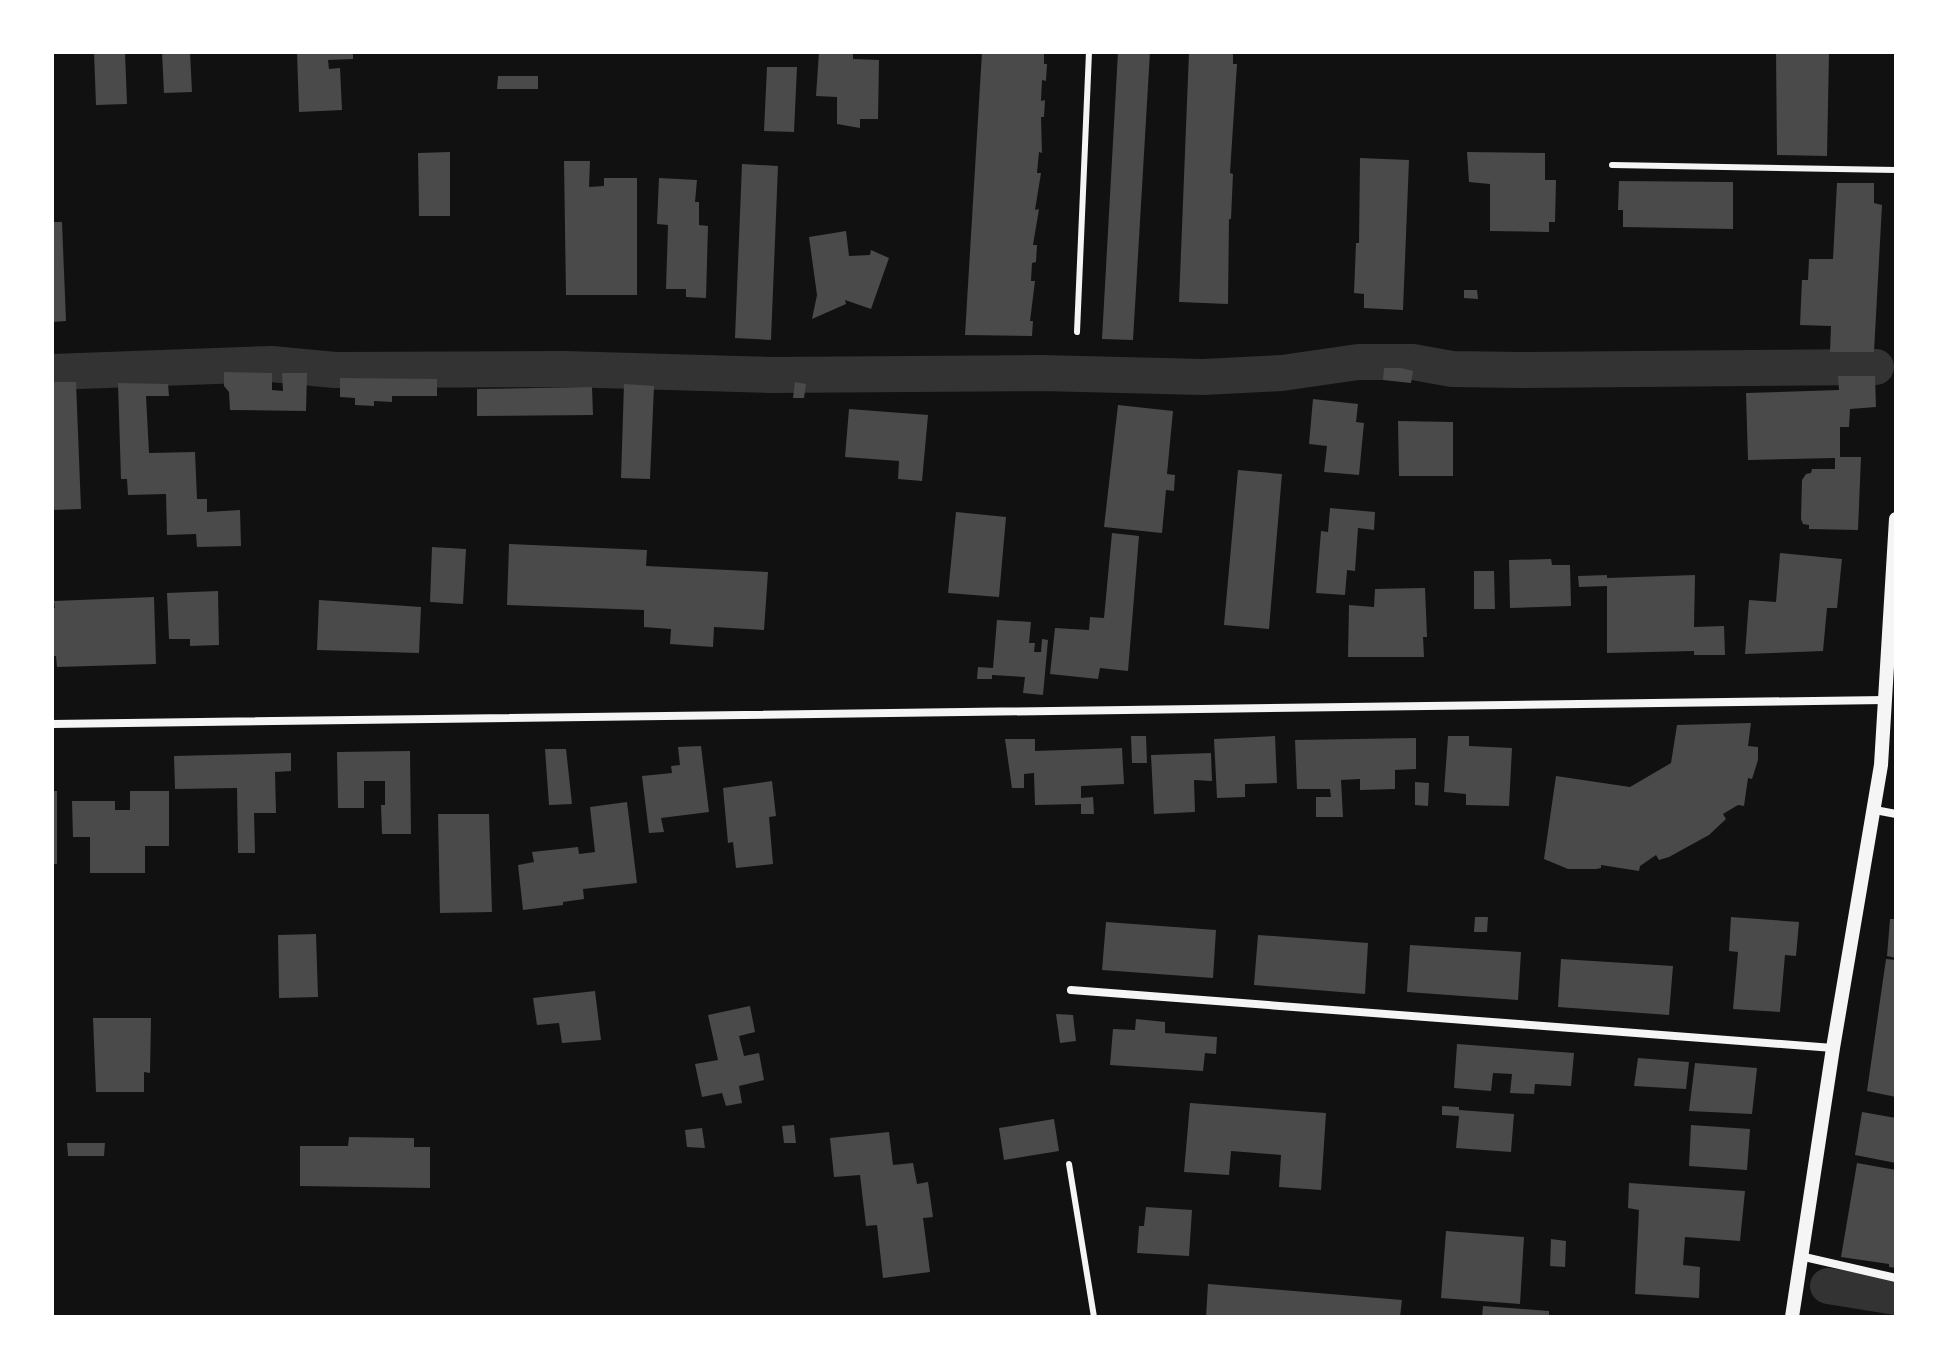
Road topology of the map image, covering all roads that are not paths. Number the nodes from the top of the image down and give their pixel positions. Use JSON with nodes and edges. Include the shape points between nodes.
{"nodes":[{"id":1,"x":1089,"y":52,"type":"edge"},
{"id":2,"x":1612,"y":165,"type":"dead end"},
{"id":3,"x":1896,"y":170,"type":"edge"},
{"id":4,"x":1077,"y":332,"type":"dead end"},
{"id":5,"x":1896,"y":519,"type":"edge"},
{"id":6,"x":1896,"y":527,"type":"edge"},
{"id":7,"x":1885,"y":700,"type":"junction"},
{"id":8,"x":52,"y":724,"type":"edge"},
{"id":9,"x":1875,"y":810,"type":"junction"},
{"id":10,"x":1896,"y":814,"type":"edge"},
{"id":11,"x":1071,"y":990,"type":"dead end"},
{"id":12,"x":1833,"y":1048,"type":"junction"},
{"id":13,"x":1069,"y":1164,"type":"dead end"},
{"id":14,"x":1800,"y":1256,"type":"junction"},
{"id":15,"x":1896,"y":1278,"type":"edge"},
{"id":16,"x":1094,"y":1317,"type":"edge"},
{"id":17,"x":1792,"y":1317,"type":"edge"}],
"edges":[{"from":1,"to":4,"type":"lane"},
{"from":2,"to":3,"type":"lane"},
{"from":5,"to":6,"type":"street"},
{"from":6,"to":7,"type":"street"},
{"from":7,"to":8,"type":"street"},
{"from":7,"to":9,"type":"street"},
{"from":9,"to":10,"type":"street"},
{"from":9,"to":12,"type":"street"},
{"from":11,"to":12,"type":"street"},
{"from":12,"to":14,"type":"street"},
{"from":13,"to":16,"type":"lane"},
{"from":14,"to":15,"type":"street"},
{"from":14,"to":17,"type":"street"}]}
